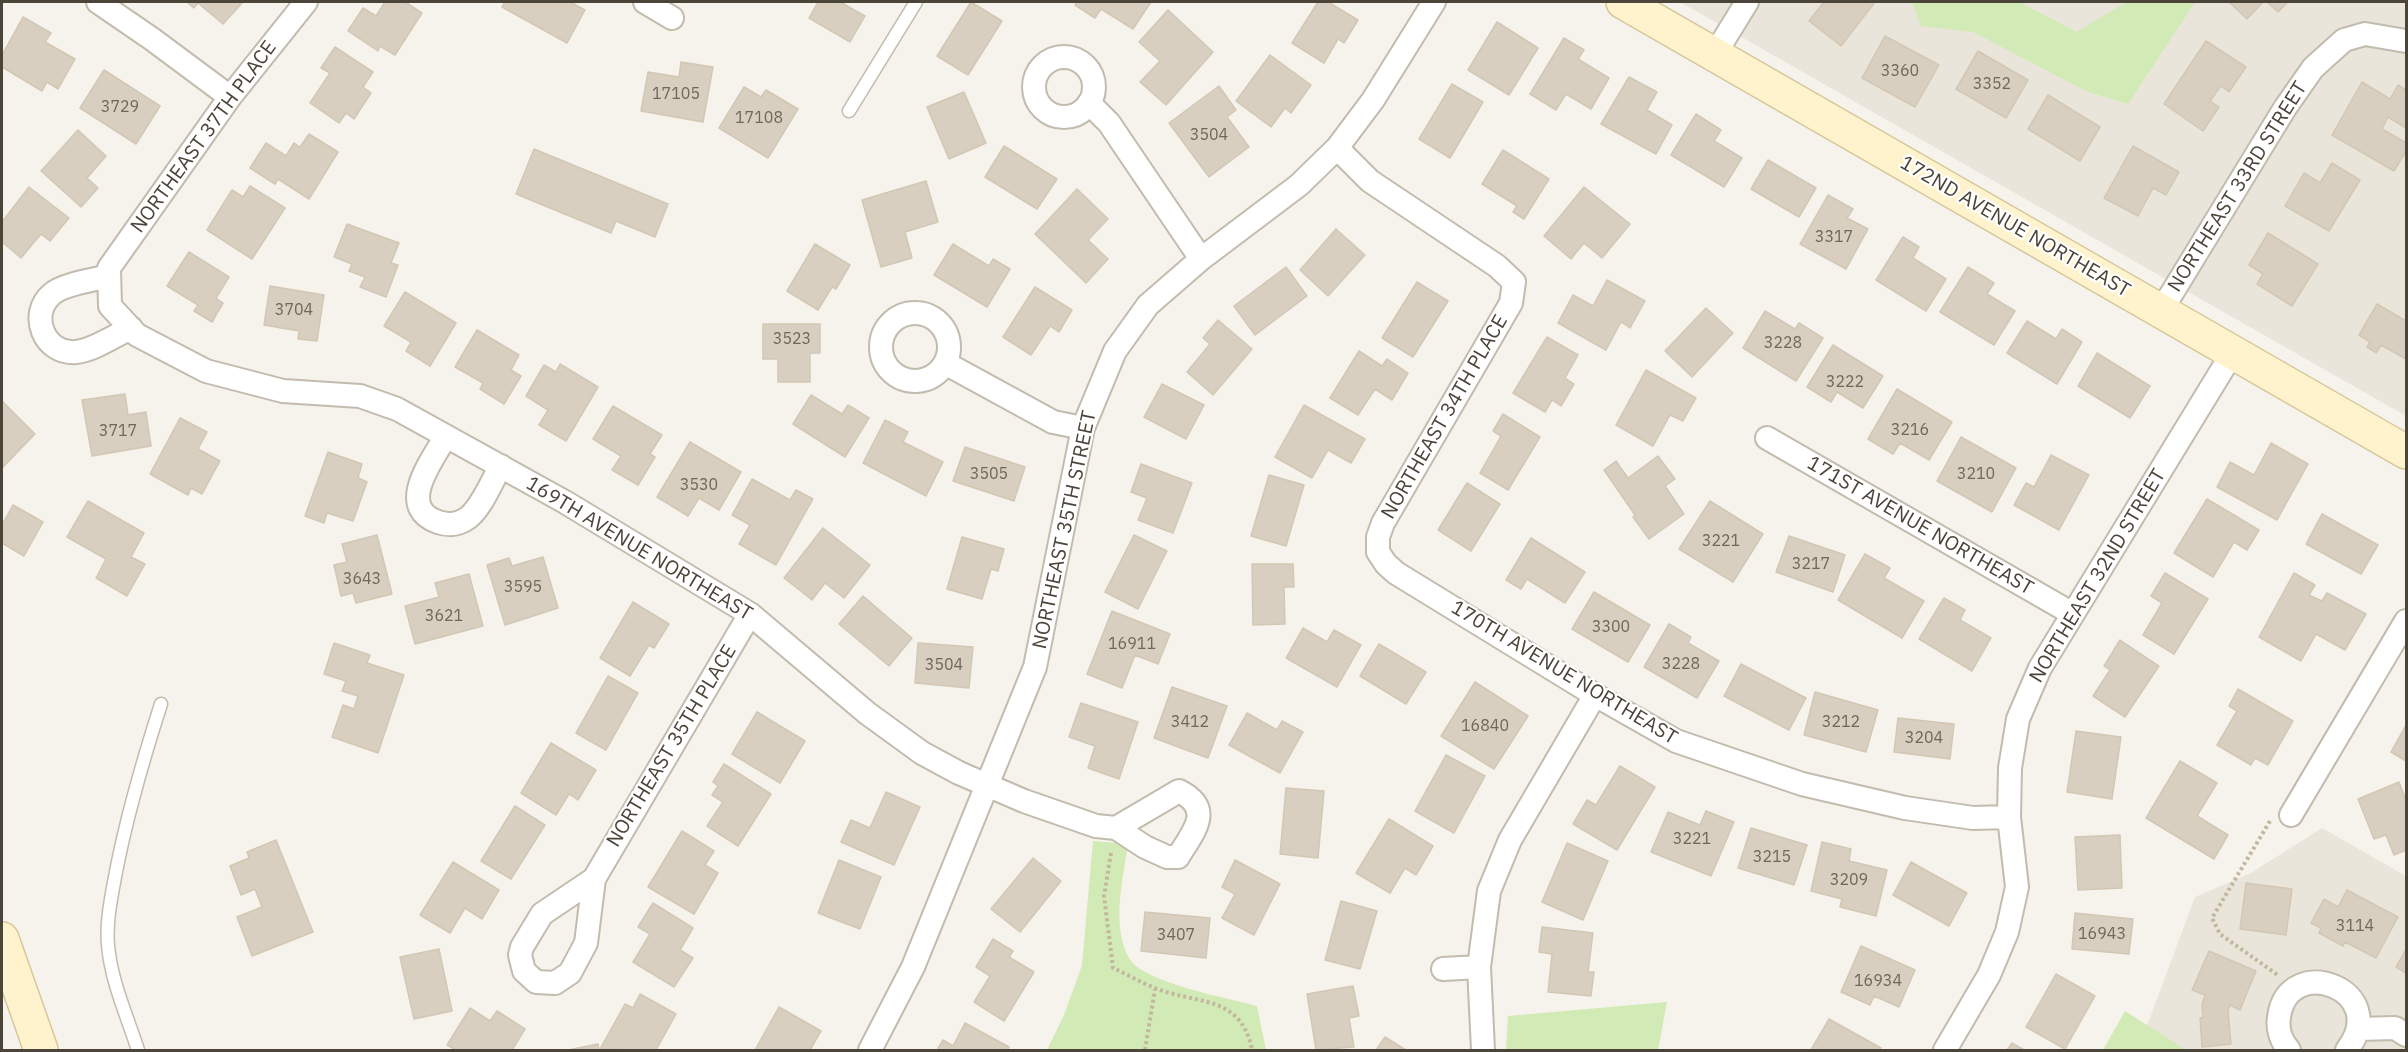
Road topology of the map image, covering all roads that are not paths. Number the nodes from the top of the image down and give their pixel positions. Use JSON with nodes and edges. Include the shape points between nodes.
{"nodes":[{"id":1,"x":98,"y":2,"type":"edge"},
{"id":2,"x":306,"y":2,"type":"edge"},
{"id":3,"x":645,"y":2,"type":"edge"},
{"id":4,"x":916,"y":2,"type":"edge"},
{"id":5,"x":1434,"y":2,"type":"edge"},
{"id":6,"x":1623,"y":2,"type":"edge"},
{"id":7,"x":1747,"y":2,"type":"edge"},
{"id":8,"x":672,"y":18,"type":"dead end"},
{"id":9,"x":2406,"y":41,"type":"edge"},
{"id":10,"x":1715,"y":54,"type":"junction"},
{"id":11,"x":230,"y":97,"type":"junction"},
{"id":12,"x":1089,"y":103,"type":"dead end"},
{"id":13,"x":849,"y":111,"type":"dead end"},
{"id":14,"x":1337,"y":148,"type":"junction"},
{"id":15,"x":1201,"y":259,"type":"junction"},
{"id":16,"x":109,"y":276,"type":"junction"},
{"id":17,"x":2161,"y":311,"type":"junction"},
{"id":18,"x":131,"y":328,"type":"junction"},
{"id":19,"x":2232,"y":352,"type":"junction"},
{"id":20,"x":945,"y":363,"type":"dead end"},
{"id":21,"x":360,"y":396,"type":"joint"},
{"id":22,"x":1083,"y":428,"type":"junction"},
{"id":23,"x":446,"y":436,"type":"junction"},
{"id":24,"x":1767,"y":438,"type":"dead end"},
{"id":25,"x":2406,"y":452,"type":"edge"},
{"id":26,"x":501,"y":466,"type":"junction"},
{"id":27,"x":1368,"y":556,"type":"joint"},
{"id":28,"x":750,"y":614,"type":"junction"},
{"id":29,"x":2073,"y":614,"type":"junction"},
{"id":30,"x":2406,"y":621,"type":"edge"},
{"id":31,"x":1595,"y":694,"type":"junction"},
{"id":32,"x":161,"y":704,"type":"dead end"},
{"id":33,"x":988,"y":786,"type":"junction"},
{"id":34,"x":2291,"y":815,"type":"road end"},
{"id":35,"x":2009,"y":817,"type":"junction"},
{"id":36,"x":1116,"y":828,"type":"road end"},
{"id":37,"x":594,"y":879,"type":"dead end"},
{"id":38,"x":2,"y":939,"type":"edge"},
{"id":39,"x":1479,"y":967,"type":"junction"},
{"id":40,"x":1443,"y":969,"type":"dead end"},
{"id":41,"x":2359,"y":1029,"type":"junction"},
{"id":42,"x":2406,"y":1035,"type":"edge"},
{"id":43,"x":41,"y":1050,"type":"edge"},
{"id":44,"x":138,"y":1050,"type":"edge"},
{"id":45,"x":870,"y":1050,"type":"edge"},
{"id":46,"x":1483,"y":1050,"type":"edge"},
{"id":47,"x":1945,"y":1050,"type":"edge"},
{"id":48,"x":2289,"y":1050,"type":"edge"},
{"id":49,"x":2348,"y":1050,"type":"edge"}],
"edges":[{"from":1,"to":11,"type":"street"},
{"from":2,"to":11,"type":"street","name":"NORTHEAST 37TH PLACE"},
{"from":3,"to":8,"type":"street"},
{"from":4,"to":13,"type":"lane"},
{"from":5,"to":14,"type":"street","name":"NORTHEAST 35TH STREET","via":[[1373,100]]},
{"from":6,"to":10,"type":"street","name":"172ND AVENUE NORTHEAST"},
{"from":7,"to":10,"type":"street"},
{"from":9,"to":17,"type":"street","name":"NORTHEAST 33RD STREET","via":[[2365,34],[2344,40],[2313,68],[2284,108]]},
{"from":10,"to":17,"type":"street","name":"172ND AVENUE NORTHEAST"},
{"from":11,"to":16,"type":"street","name":"NORTHEAST 37TH PLACE","via":[[109,268]]},
{"from":12,"to":15,"type":"street","via":[[1109,123]]},
{"from":14,"to":15,"type":"street","name":"NORTHEAST 35TH STREET","via":[[1299,185]]},
{"from":14,"to":27,"type":"street","name":"NORTHEAST 34TH PLACE","via":[[1370,181],[1497,266],[1514,282],[1511,303],[1383,523]]},
{"from":15,"to":22,"type":"street","name":"NORTHEAST 35TH STREET","via":[[1148,305],[1115,351]]},
{"from":16,"to":18,"type":"street","name":"NORTHEAST 37TH PLACE","via":[[110,306]]},
{"from":16,"to":18,"type":"street","via":[[50,295],[41,311],[41,330],[54,346],[73,352]]},
{"from":17,"to":19,"type":"street","name":"172ND AVENUE NORTHEAST"},
{"from":18,"to":21,"type":"street","name":"NORTHEAST 37TH PLACE","via":[[137,335],[206,371],[283,390]]},
{"from":19,"to":25,"type":"street","name":"172ND AVENUE NORTHEAST"},
{"from":19,"to":29,"type":"street","name":"NORTHEAST 32ND STREET"},
{"from":20,"to":22,"type":"street","via":[[1053,422]]},
{"from":21,"to":23,"type":"street","name":"169TH AVENUE NORTHEAST","via":[[398,409]]},
{"from":22,"to":33,"type":"street","name":"NORTHEAST 35TH STREET","via":[[1035,666]]},
{"from":23,"to":26,"type":"street","name":"169TH AVENUE NORTHEAST"},
{"from":23,"to":26,"type":"street","via":[[418,489],[421,507],[434,521],[454,524],[471,516]]},
{"from":24,"to":29,"type":"street","name":"171ST AVENUE NORTHEAST"},
{"from":26,"to":28,"type":"street","name":"169TH AVENUE NORTHEAST"},
{"from":27,"to":31,"type":"street","name":"170TH AVENUE NORTHEAST"},
{"from":28,"to":33,"type":"street","name":"169TH AVENUE NORTHEAST","via":[[867,713],[922,753]]},
{"from":28,"to":37,"type":"street","name":"NORTHEAST 35TH PLACE"},
{"from":29,"to":35,"type":"street","name":"NORTHEAST 32ND STREET","via":[[2040,668],[2018,719],[2010,768]]},
{"from":30,"to":34,"type":"street"},
{"from":31,"to":35,"type":"street","name":"170TH AVENUE NORTHEAST","via":[[1676,741],[1802,784],[1905,808],[1973,818]]},
{"from":31,"to":39,"type":"street","via":[[1510,840],[1489,891]]},
{"from":32,"to":44,"type":"lane","via":[[119,856],[108,916],[114,979]]},
{"from":33,"to":36,"type":"street","name":"169TH AVENUE NORTHEAST","via":[[1096,826]]},
{"from":33,"to":45,"type":"street","name":"NORTHEAST 35TH STREET","via":[[914,967]]},
{"from":35,"to":47,"type":"street","name":"NORTHEAST 32ND STREET","via":[[2017,887],[2007,932],[1989,975]]},
{"from":38,"to":43,"type":"street"},
{"from":39,"to":40,"type":"street"},
{"from":39,"to":46,"type":"street"},
{"from":41,"to":42,"type":"street","via":[[2395,1028]]},
{"from":41,"to":48,"type":"street","via":[[2355,1003],[2346,993],[2323,982],[2309,983],[2296,988],[2280,1009],[2280,1036]]},
{"from":41,"to":49,"type":"street"}]}
